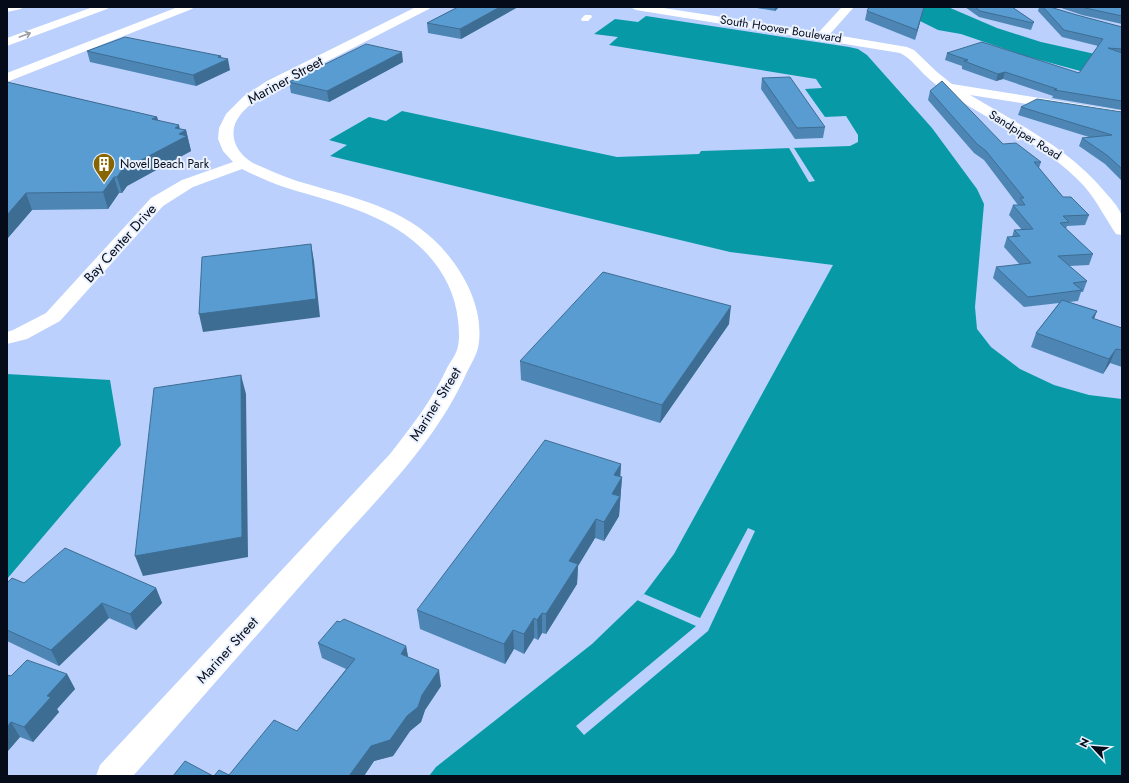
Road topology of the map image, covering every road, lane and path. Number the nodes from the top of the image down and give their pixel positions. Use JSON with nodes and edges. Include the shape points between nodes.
{"nodes":[{"id":1,"x":17,"y":7,"type":"edge"},
{"id":2,"x":103,"y":7,"type":"edge"},
{"id":3,"x":188,"y":7,"type":"edge"},
{"id":4,"x":425,"y":7,"type":"edge"},
{"id":5,"x":636,"y":7,"type":"edge"},
{"id":6,"x":848,"y":7,"type":"edge"},
{"id":7,"x":7,"y":9,"type":"edge"},
{"id":8,"x":822,"y":36,"type":"junction"},
{"id":9,"x":7,"y":42,"type":"edge"},
{"id":10,"x":903,"y":50,"type":"joint"},
{"id":11,"x":7,"y":78,"type":"edge"},
{"id":12,"x":948,"y":87,"type":"junction"},
{"id":13,"x":1122,"y":115,"type":"edge"},
{"id":14,"x":243,"y":164,"type":"junction"},
{"id":15,"x":1122,"y":230,"type":"edge"},
{"id":16,"x":7,"y":338,"type":"edge"},
{"id":17,"x":112,"y":776,"type":"edge"}],
"edges":[{"from":1,"to":7,"type":"main road"},
{"from":9,"to":2,"type":"main road","one_way":true},
{"from":3,"to":11,"type":"main road"},
{"from":4,"to":14,"type":"main road","name":"Mariner Street","via":[[251,96],[235,110],[227,124],[225,135],[230,149]]},
{"from":5,"to":8,"type":"main road","name":"South Hoover Boulevard"},
{"from":6,"to":8,"type":"main road"},
{"from":8,"to":10,"type":"main road","name":"South Hoover Boulevard"},
{"from":10,"to":12,"type":"main road","name":"Sandpiper Road","via":[[910,53]]},
{"from":12,"to":13,"type":"main road","name":"Sandpiper Road"},
{"from":12,"to":15,"type":"main road","name":"Sandpiper Road","via":[[1054,150],[1080,172],[1104,200]]},
{"from":14,"to":16,"type":"main road","name":"Bay Center Drive","via":[[196,180],[172,191],[157,202],[53,317]]},
{"from":14,"to":17,"type":"main road","name":"Mariner Street","via":[[268,176],[351,202],[413,232],[446,265],[461,289],[468,316],[468,346],[454,378],[429,419],[398,460]]}]}
